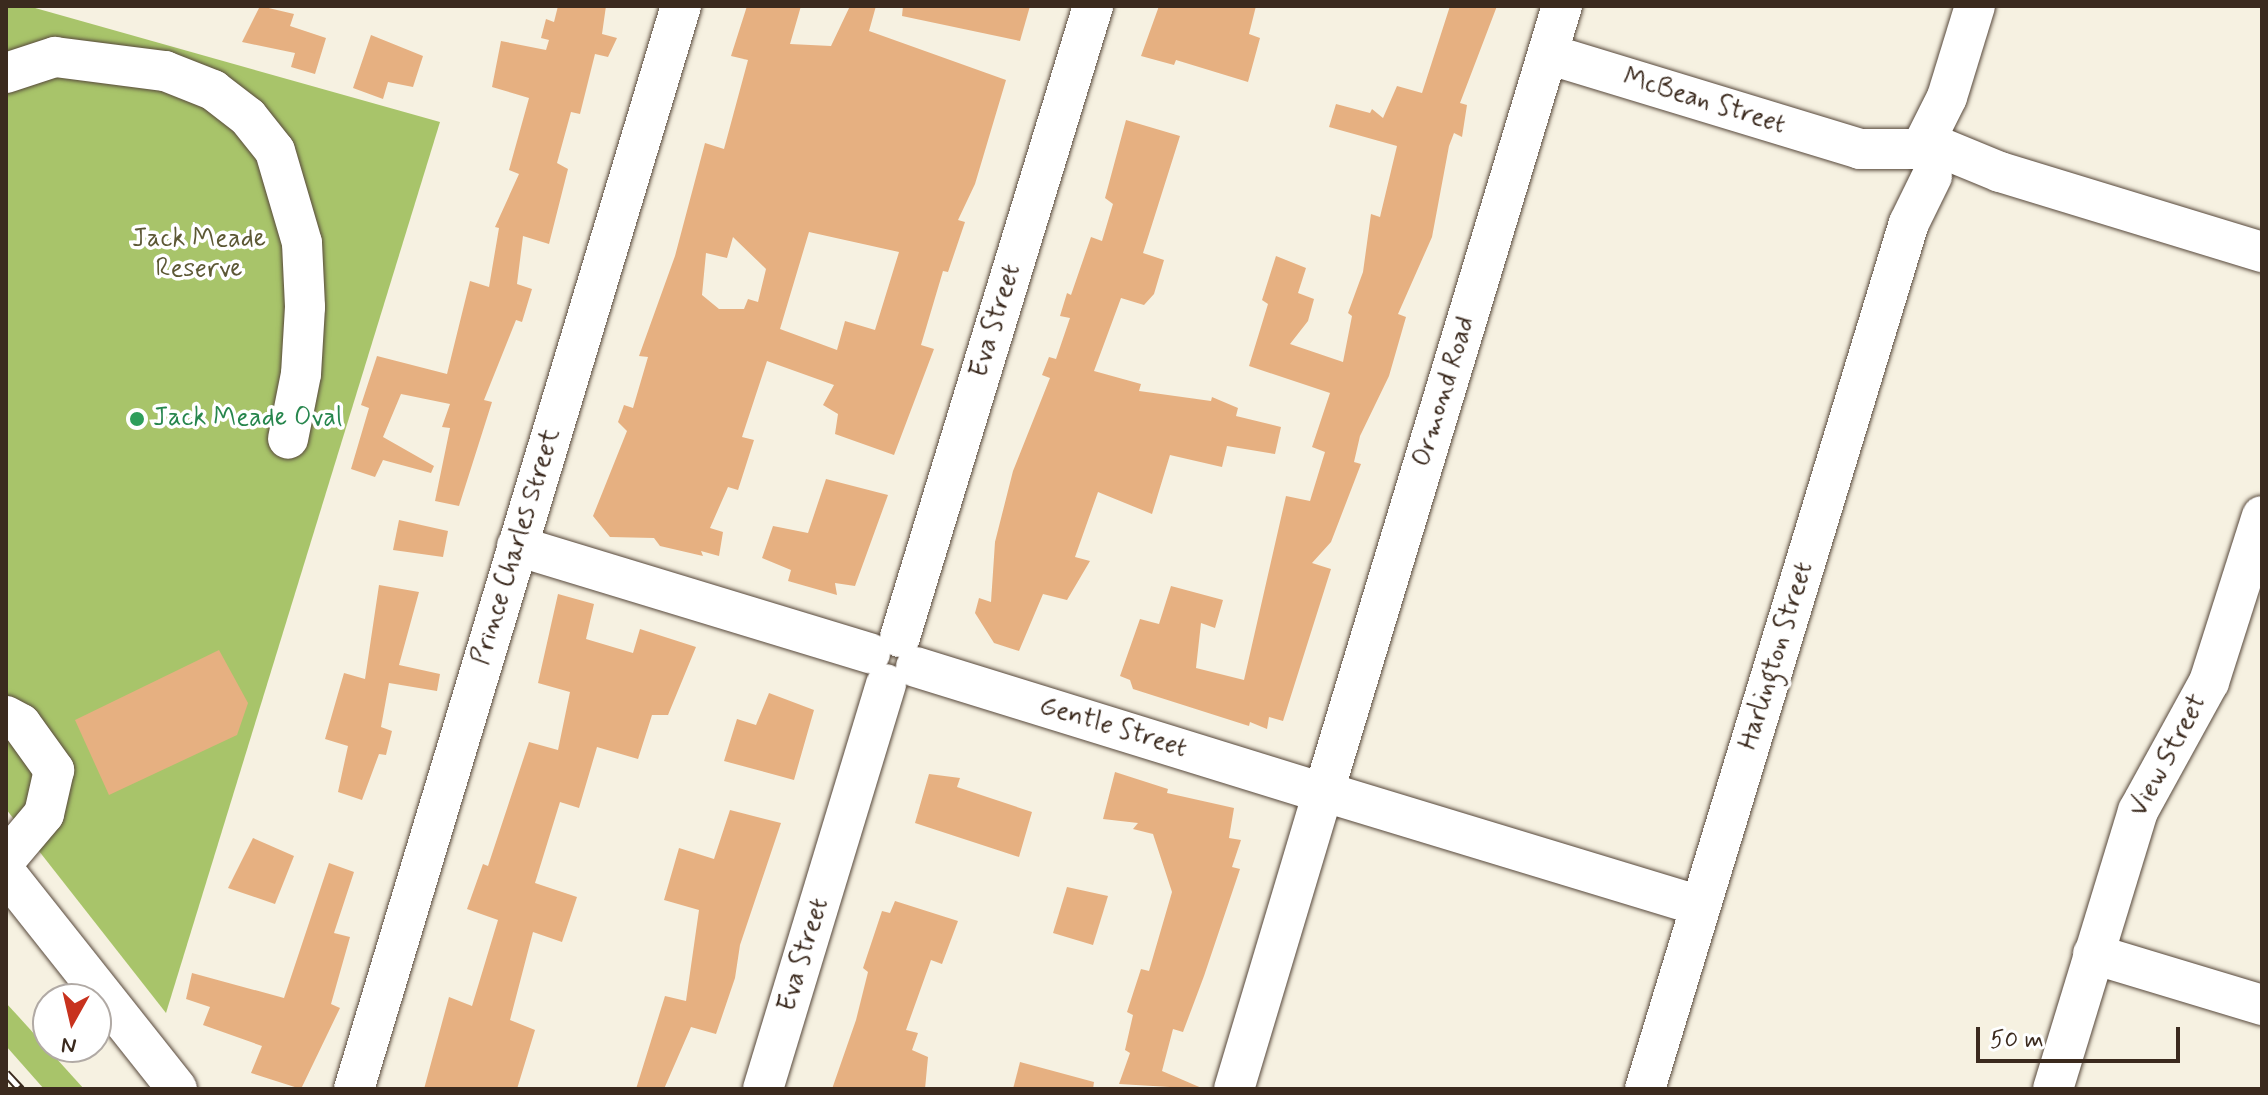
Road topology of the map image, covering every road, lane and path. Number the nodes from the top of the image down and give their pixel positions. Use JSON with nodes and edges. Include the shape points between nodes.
{"nodes":[{"id":1,"x":681,"y":6,"type":"edge"},
{"id":2,"x":1093,"y":6,"type":"edge"},
{"id":3,"x":1562,"y":6,"type":"edge"},
{"id":4,"x":1975,"y":6,"type":"edge"},
{"id":5,"x":1548,"y":54,"type":"junction"},
{"id":6,"x":6,"y":73,"type":"edge"},
{"id":7,"x":1929,"y":158,"type":"junction"},
{"id":8,"x":2262,"y":252,"type":"edge"},
{"id":9,"x":288,"y":439,"type":"dead end"},
{"id":10,"x":2262,"y":516,"type":"edge"},
{"id":11,"x":517,"y":546,"type":"junction"},
{"id":12,"x":2246,"y":624,"type":"edge"},
{"id":13,"x":893,"y":660,"type":"junction"},
{"id":14,"x":6,"y":716,"type":"edge"},
{"id":15,"x":1323,"y":792,"type":"junction"},
{"id":16,"x":6,"y":859,"type":"edge"},
{"id":17,"x":6,"y":873,"type":"edge"},
{"id":18,"x":1700,"y":906,"type":"junction"},
{"id":19,"x":2093,"y":954,"type":"junction"},
{"id":20,"x":2262,"y":1005,"type":"edge"},
{"id":21,"x":177,"y":1089,"type":"edge"},
{"id":22,"x":354,"y":1089,"type":"edge"},
{"id":23,"x":763,"y":1089,"type":"edge"},
{"id":24,"x":1234,"y":1089,"type":"edge"},
{"id":25,"x":1645,"y":1089,"type":"edge"},
{"id":26,"x":2053,"y":1089,"type":"edge"}],
"edges":[{"from":1,"to":11,"type":"street","name":"Prince Charles Street"},
{"from":2,"to":13,"type":"street","name":"Eva Street"},
{"from":3,"to":5,"type":"street","name":"Ormond Road"},
{"from":4,"to":7,"type":"street","name":"Harlington Street"},
{"from":5,"to":7,"type":"street","name":"McBean Street","via":[[1860,149]]},
{"from":5,"to":15,"type":"street","name":"Ormond Road"},
{"from":6,"to":9,"type":"street","via":[[55,57],[165,71],[213,90],[248,117],[275,151],[302,243],[305,307],[301,374]]},
{"from":7,"to":8,"type":"street","name":"McBean Street","via":[[2000,172]]},
{"from":7,"to":18,"type":"street","name":"Harlington Street"},
{"from":10,"to":12,"type":"street","name":"View Street"},
{"from":11,"to":13,"type":"street","name":"Gentle Street"},
{"from":11,"to":22,"type":"street","name":"Prince Charles Street"},
{"from":12,"to":19,"type":"street","name":"View Street","via":[[2144,795]]},
{"from":13,"to":15,"type":"street","name":"Gentle Street"},
{"from":13,"to":23,"type":"street","name":"Eva Street"},
{"from":14,"to":16,"type":"street","via":[[21,724],[54,770],[44,814]]},
{"from":15,"to":18,"type":"street","name":"Gentle Street"},
{"from":15,"to":24,"type":"street","name":"Ormond Road"},
{"from":17,"to":21,"type":"street"},
{"from":18,"to":25,"type":"street","name":"Harlington Street"},
{"from":19,"to":20,"type":"street"},
{"from":19,"to":26,"type":"street","name":"View Street"}]}
